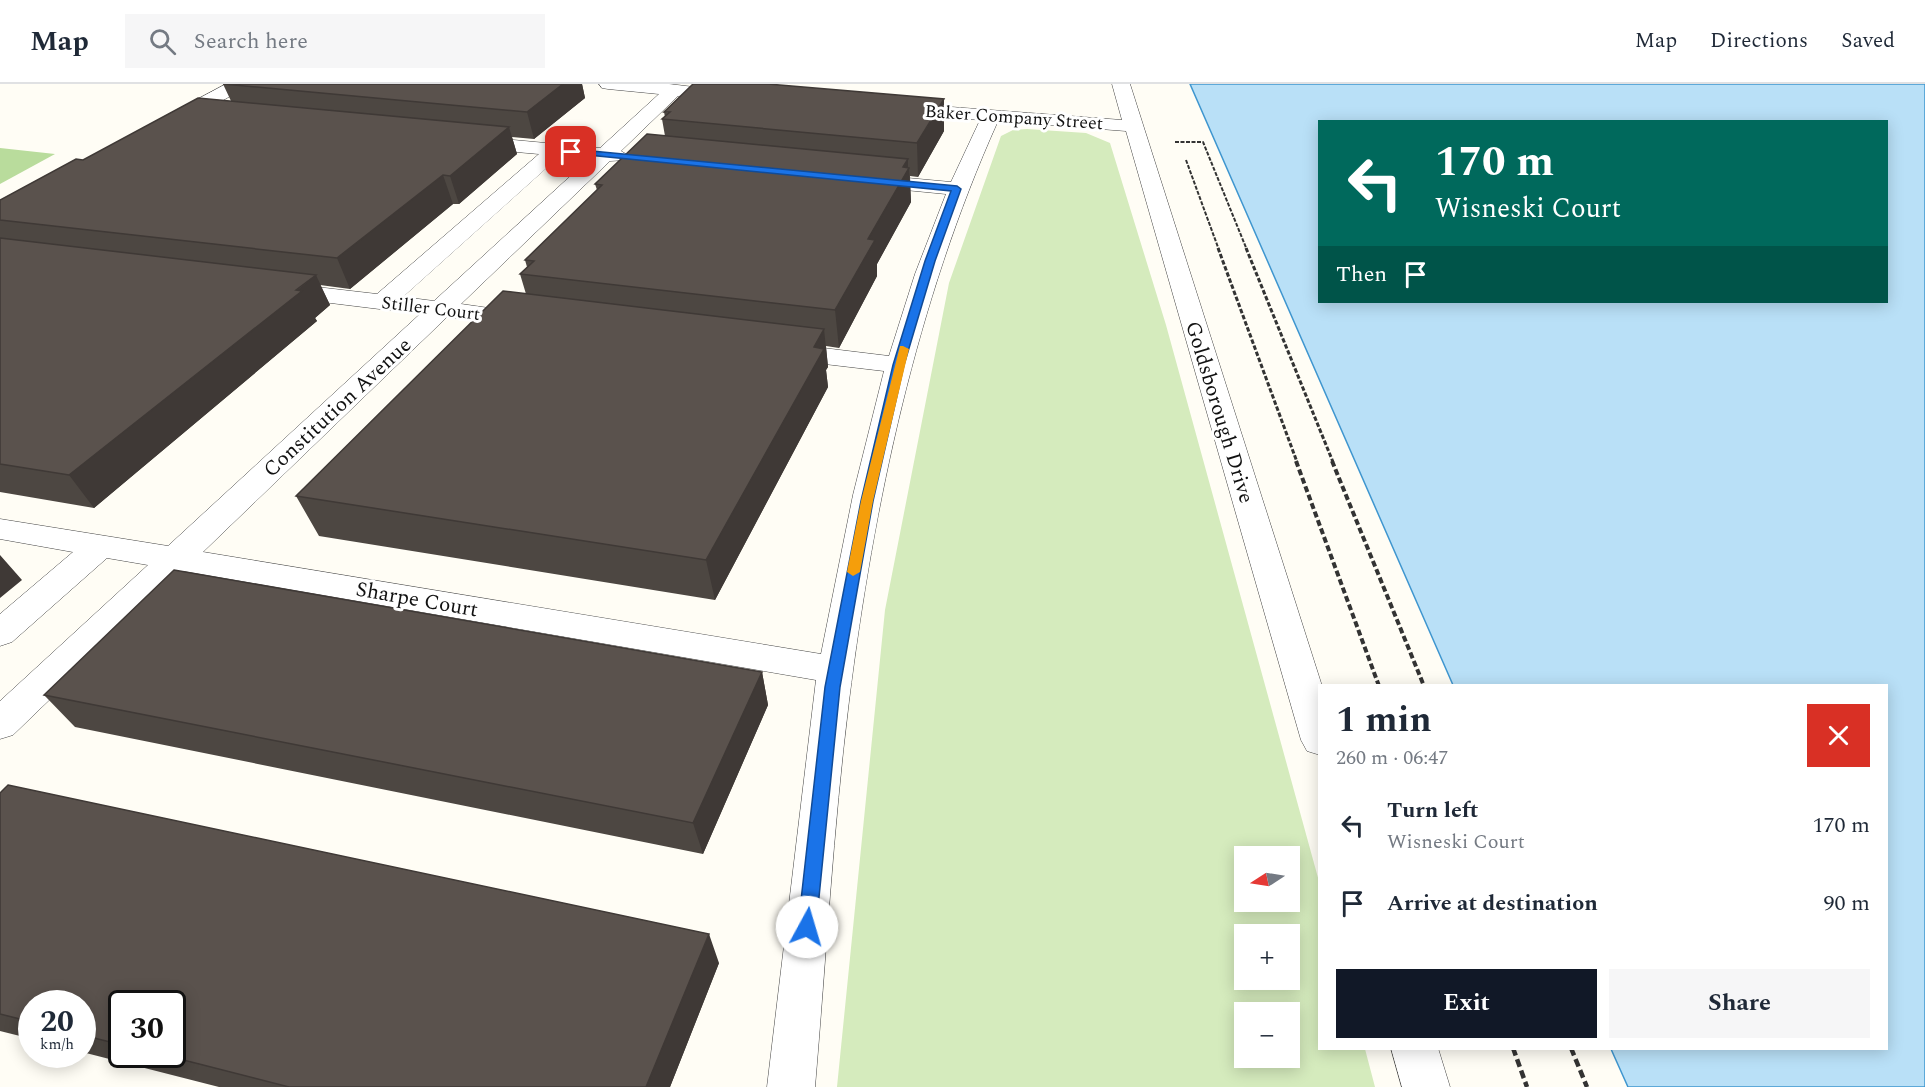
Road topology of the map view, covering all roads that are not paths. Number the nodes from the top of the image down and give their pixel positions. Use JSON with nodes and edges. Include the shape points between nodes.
{"nodes":[{"id":1,"x":239,"y":84,"type":"edge"},
{"id":2,"x":608,"y":84,"type":"edge"},
{"id":3,"x":1121,"y":84,"type":"edge"},
{"id":4,"x":674,"y":90,"type":"junction"},
{"id":5,"x":710,"y":92,"type":"edge"},
{"id":6,"x":886,"y":106,"type":"edge"},
{"id":7,"x":185,"y":114,"type":"junction"},
{"id":8,"x":992,"y":115,"type":"junction"},
{"id":9,"x":220,"y":117,"type":"edge"},
{"id":10,"x":1132,"y":126,"type":"junction"},
{"id":11,"x":154,"y":131,"type":"edge"},
{"id":12,"x":452,"y":140,"type":"edge"},
{"id":13,"x":556,"y":150,"type":"junction"},
{"id":14,"x":605,"y":155,"type":"junction"},
{"id":15,"x":637,"y":158,"type":"edge"},
{"id":16,"x":840,"y":178,"type":"edge"},
{"id":17,"x":957,"y":189,"type":"junction"},
{"id":18,"x":255,"y":287,"type":"edge"},
{"id":19,"x":383,"y":302,"type":"junction"},
{"id":20,"x":440,"y":310,"type":"junction"},
{"id":21,"x":550,"y":323,"type":"edge"},
{"id":22,"x":760,"y":348,"type":"edge"},
{"id":23,"x":898,"y":365,"type":"junction"},
{"id":24,"x":0,"y":529,"type":"edge"},
{"id":25,"x":100,"y":546,"type":"junction"},
{"id":26,"x":176,"y":559,"type":"junction"},
{"id":27,"x":0,"y":633,"type":"edge"},
{"id":28,"x":835,"y":670,"type":"junction"},
{"id":29,"x":0,"y":724,"type":"edge"},
{"id":30,"x":1318,"y":734,"type":"edge"},
{"id":31,"x":1415,"y":1050,"type":"edge"},
{"id":32,"x":791,"y":1087,"type":"edge"},
{"id":33,"x":1426,"y":1087,"type":"edge"}],
"edges":[{"from":1,"to":7,"type":"street"},
{"from":2,"to":4,"type":"street"},
{"from":3,"to":10,"type":"street","name":"Goldsborough Drive"},
{"from":4,"to":5,"type":"street"},
{"from":4,"to":14,"type":"street","name":"Constitution Avenue"},
{"from":6,"to":8,"type":"street","name":"Baker Company Street"},
{"from":7,"to":9,"type":"street"},
{"from":7,"to":11,"type":"street"},
{"from":8,"to":10,"type":"street","name":"Baker Company Street"},
{"from":8,"to":17,"type":"street"},
{"from":10,"to":30,"type":"street","name":"Goldsborough Drive"},
{"from":12,"to":13,"type":"street"},
{"from":13,"to":14,"type":"street"},
{"from":13,"to":19,"type":"street"},
{"from":14,"to":15,"type":"street"},
{"from":14,"to":20,"type":"street","name":"Constitution Avenue"},
{"from":16,"to":17,"type":"street"},
{"from":17,"to":23,"type":"street"},
{"from":18,"to":19,"type":"street","name":"Stiller Court"},
{"from":19,"to":20,"type":"street","name":"Stiller Court"},
{"from":20,"to":21,"type":"street","name":"Stiller Court"},
{"from":20,"to":26,"type":"street","name":"Constitution Avenue"},
{"from":22,"to":23,"type":"street"},
{"from":23,"to":28,"type":"street"},
{"from":24,"to":25,"type":"street","name":"Sharpe Court"},
{"from":25,"to":26,"type":"street","name":"Sharpe Court"},
{"from":25,"to":27,"type":"street"},
{"from":26,"to":28,"type":"street","name":"Sharpe Court"},
{"from":26,"to":29,"type":"street","name":"Constitution Avenue"},
{"from":28,"to":32,"type":"street"},
{"from":31,"to":33,"type":"street"}]}
